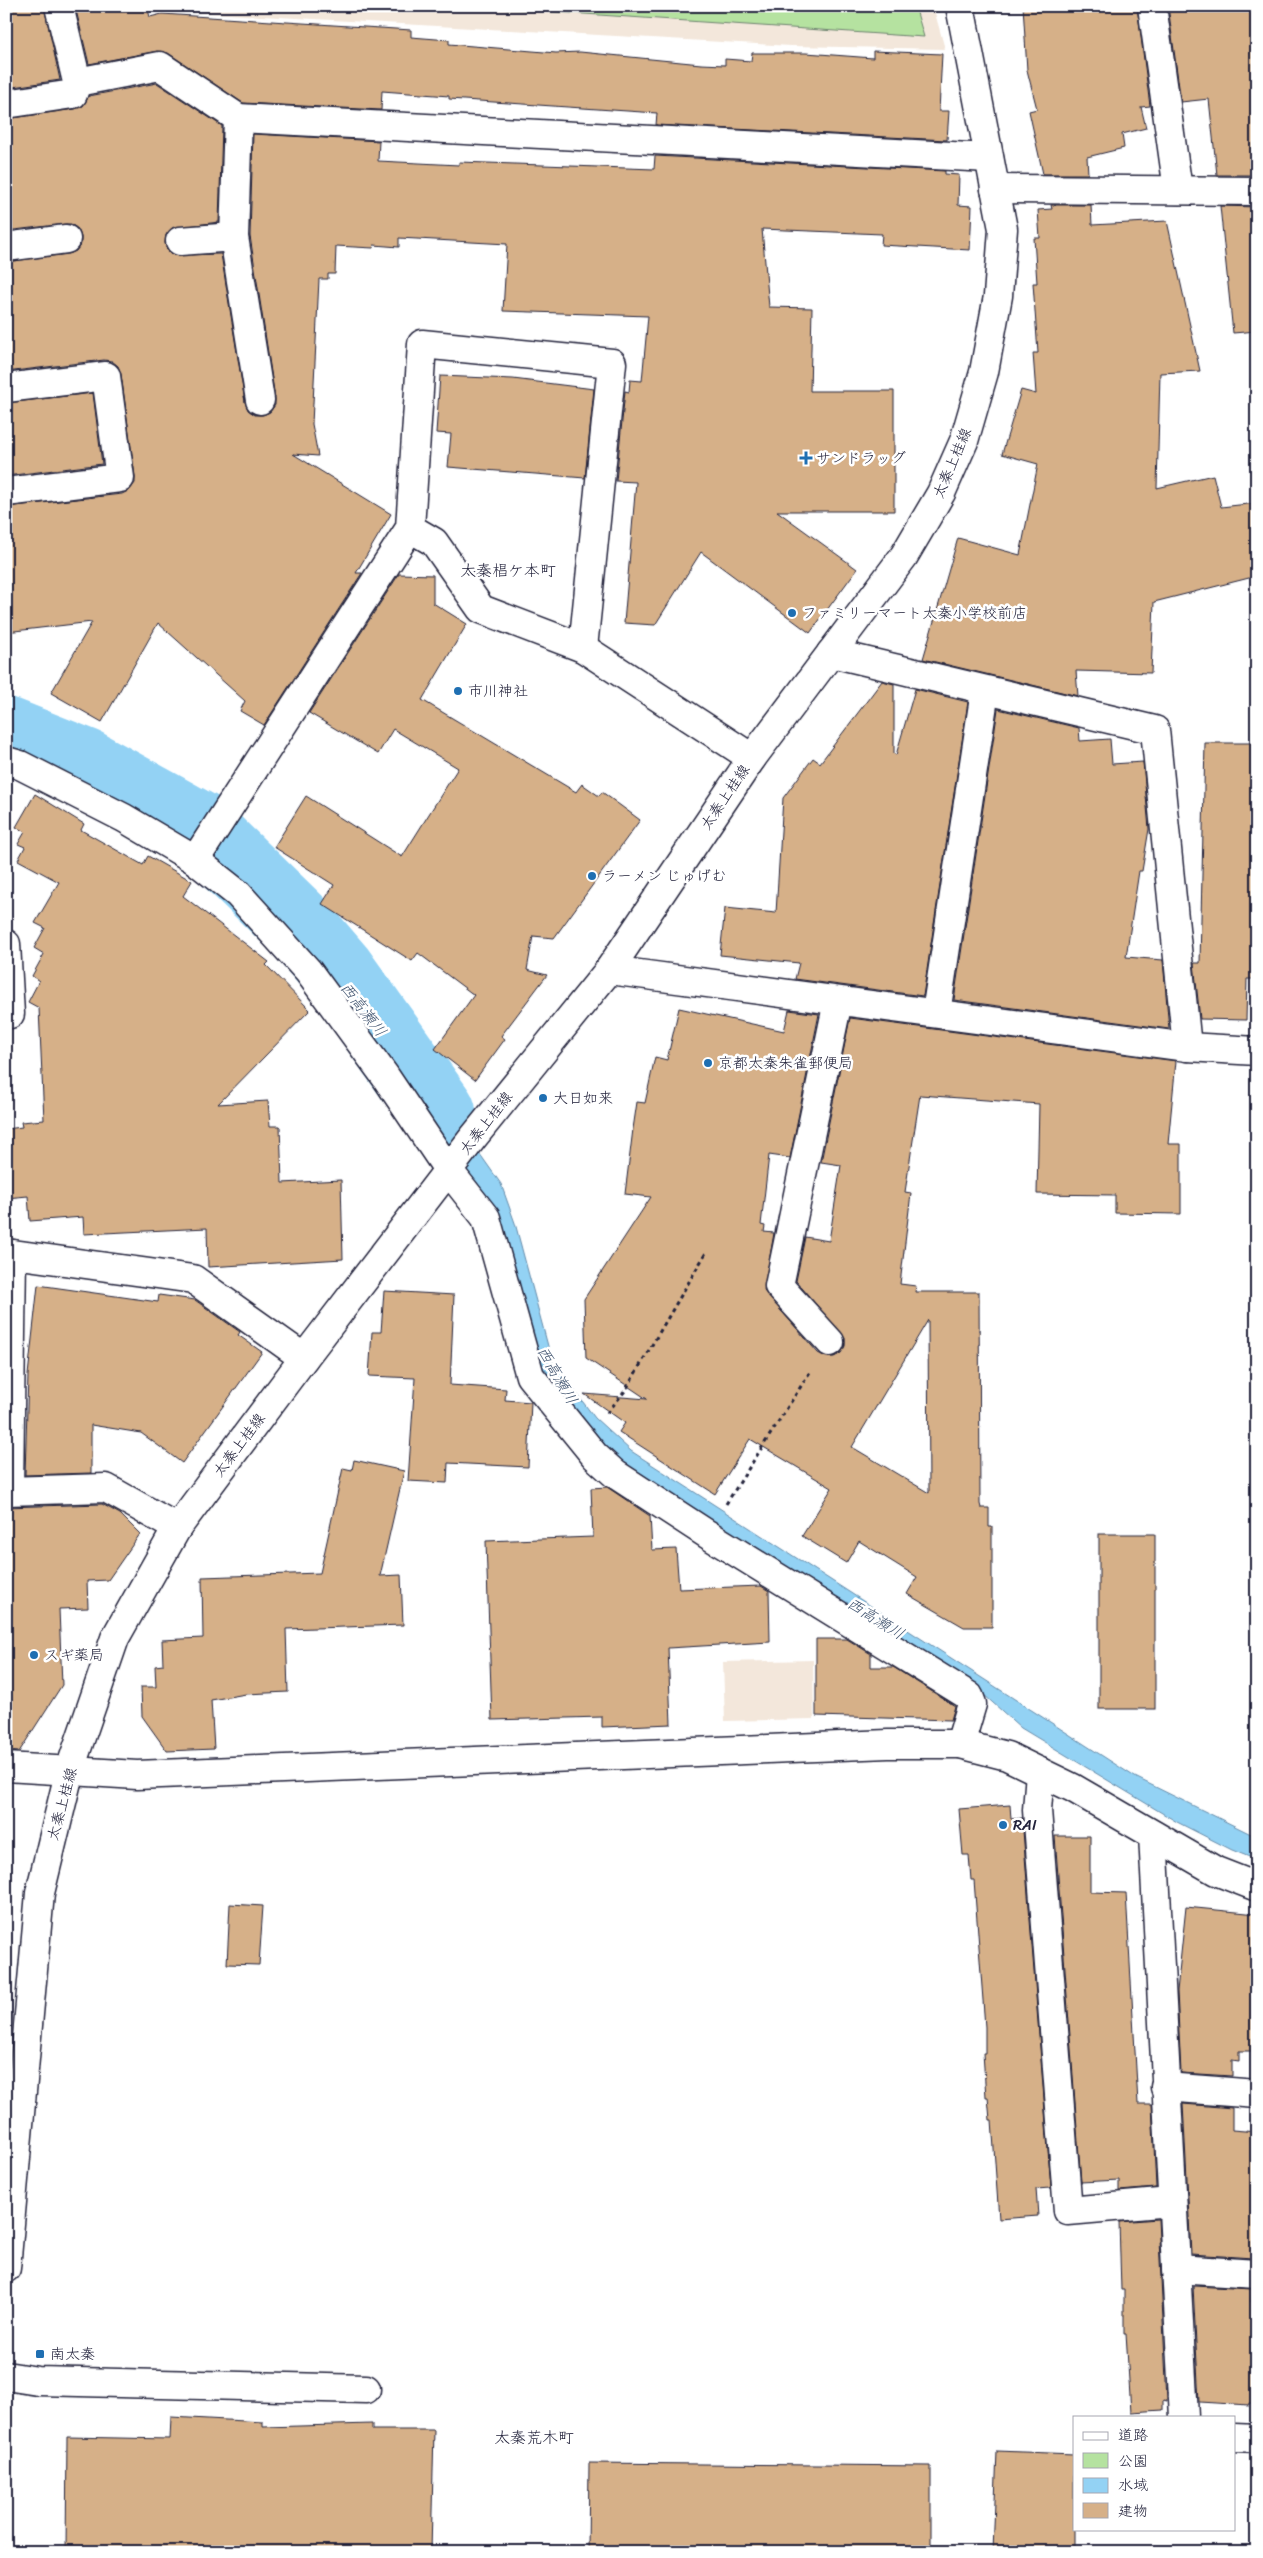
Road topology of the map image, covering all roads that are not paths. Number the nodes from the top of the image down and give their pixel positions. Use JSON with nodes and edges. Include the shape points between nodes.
{"nodes":[{"id":1,"x":59,"y":6,"type":"edge"},
{"id":2,"x":960,"y":6,"type":"edge"},
{"id":3,"x":1152,"y":6,"type":"edge"},
{"id":4,"x":77,"y":82,"type":"junction"},
{"id":5,"x":6,"y":104,"type":"edge"},
{"id":6,"x":238,"y":118,"type":"junction"},
{"id":7,"x":989,"y":158,"type":"junction"},
{"id":8,"x":995,"y":189,"type":"junction"},
{"id":9,"x":1178,"y":190,"type":"junction"},
{"id":10,"x":1257,"y":191,"type":"edge"},
{"id":11,"x":234,"y":237,"type":"junction"},
{"id":12,"x":66,"y":239,"type":"dead end"},
{"id":13,"x":180,"y":241,"type":"dead end"},
{"id":14,"x":6,"y":247,"type":"edge"},
{"id":15,"x":6,"y":388,"type":"edge"},
{"id":16,"x":260,"y":400,"type":"dead end"},
{"id":17,"x":6,"y":492,"type":"edge"},
{"id":18,"x":410,"y":528,"type":"junction"},
{"id":19,"x":583,"y":648,"type":"junction"},
{"id":20,"x":831,"y":653,"type":"junction"},
{"id":21,"x":985,"y":691,"type":"junction"},
{"id":22,"x":752,"y":758,"type":"junction"},
{"id":23,"x":6,"y":761,"type":"edge"},
{"id":24,"x":195,"y":860,"type":"junction"},
{"id":25,"x":6,"y":944,"type":"edge"},
{"id":26,"x":609,"y":970,"type":"junction"},
{"id":27,"x":838,"y":1001,"type":"junction"},
{"id":28,"x":936,"y":1013,"type":"junction"},
{"id":29,"x":6,"y":1015,"type":"edge"},
{"id":30,"x":1186,"y":1047,"type":"junction"},
{"id":31,"x":1257,"y":1051,"type":"edge"},
{"id":32,"x":453,"y":1166,"type":"junction"},
{"id":33,"x":9,"y":1253,"type":"edge"},
{"id":34,"x":830,"y":1342,"type":"road end"},
{"id":35,"x":304,"y":1358,"type":"junction"},
{"id":36,"x":8,"y":1491,"type":"edge"},
{"id":37,"x":177,"y":1528,"type":"junction"},
{"id":38,"x":960,"y":1744,"type":"junction"},
{"id":39,"x":6,"y":1767,"type":"edge"},
{"id":40,"x":70,"y":1769,"type":"junction"},
{"id":41,"x":1040,"y":1772,"type":"junction"},
{"id":42,"x":1154,"y":1835,"type":"junction"},
{"id":43,"x":1257,"y":1887,"type":"edge"},
{"id":44,"x":1165,"y":2087,"type":"junction"},
{"id":45,"x":1257,"y":2094,"type":"edge"},
{"id":46,"x":1172,"y":2202,"type":"junction"},
{"id":47,"x":6,"y":2268,"type":"edge"},
{"id":48,"x":1176,"y":2269,"type":"junction"},
{"id":49,"x":1257,"y":2274,"type":"edge"},
{"id":50,"x":6,"y":2376,"type":"edge"},
{"id":51,"x":366,"y":2388,"type":"dead end"},
{"id":52,"x":1184,"y":2416,"type":"edge"},
{"id":53,"x":1236,"y":2438,"type":"edge"},
{"id":54,"x":1257,"y":2439,"type":"edge"}],
"edges":[{"from":1,"to":4,"type":"street"},
{"from":2,"to":7,"type":"street","name":"太秦上桂線"},
{"from":3,"to":9,"type":"street"},
{"from":4,"to":5,"type":"street","via":[[73,94]]},
{"from":4,"to":6,"type":"street","via":[[160,66]]},
{"from":6,"to":7,"type":"street"},
{"from":6,"to":11,"type":"street"},
{"from":7,"to":8,"type":"street","name":"太秦上桂線"},
{"from":8,"to":9,"type":"street"},
{"from":8,"to":20,"type":"street","name":"太秦上桂線","via":[[1003,228],[998,296],[984,372],[964,441],[941,493],[904,556]]},
{"from":9,"to":10,"type":"street"},
{"from":11,"to":13,"type":"street"},
{"from":11,"to":16,"type":"street"},
{"from":12,"to":14,"type":"street"},
{"from":15,"to":17,"type":"street","via":[[106,376],[120,478]]},
{"from":18,"to":19,"type":"street","via":[[434,542],[481,609]]},
{"from":18,"to":19,"type":"street","via":[[422,344],[612,362]]},
{"from":18,"to":24,"type":"street"},
{"from":19,"to":22,"type":"street"},
{"from":20,"to":21,"type":"street"},
{"from":20,"to":22,"type":"street","name":"太秦上桂線"},
{"from":21,"to":28,"type":"street"},
{"from":21,"to":30,"type":"street","via":[[1155,730]]},
{"from":22,"to":26,"type":"street","name":"太秦上桂線"},
{"from":23,"to":24,"type":"street","via":[[124,818]]},
{"from":24,"to":32,"type":"street","via":[[238,894],[308,971]]},
{"from":25,"to":29,"type":"street","via":[[10,1014]]},
{"from":26,"to":27,"type":"street"},
{"from":26,"to":32,"type":"street","name":"太秦上桂線"},
{"from":27,"to":28,"type":"street"},
{"from":27,"to":34,"type":"street","via":[[779,1286]]},
{"from":28,"to":30,"type":"street"},
{"from":30,"to":31,"type":"street"},
{"from":32,"to":35,"type":"street","name":"太秦上桂線"},
{"from":32,"to":38,"type":"street","via":[[489,1226],[530,1376],[582,1442],[615,1474],[706,1534],[969,1696],[972,1704]]},
{"from":33,"to":35,"type":"street","via":[[193,1279]]},
{"from":33,"to":36,"type":"street"},
{"from":35,"to":37,"type":"street","name":"太秦上桂線"},
{"from":36,"to":37,"type":"street","via":[[106,1488]]},
{"from":37,"to":40,"type":"street","name":"太秦上桂線","via":[[114,1638]]},
{"from":38,"to":40,"type":"street","via":[[888,1744],[137,1775]]},
{"from":38,"to":41,"type":"street","via":[[1007,1756]]},
{"from":39,"to":40,"type":"street"},
{"from":40,"to":47,"type":"street","name":"太秦上桂線","via":[[40,1893]]},
{"from":41,"to":42,"type":"street"},
{"from":41,"to":46,"type":"street","via":[[1037,1810],[1068,2211]]},
{"from":42,"to":43,"type":"street","via":[[1216,1872]]},
{"from":42,"to":44,"type":"street"},
{"from":44,"to":45,"type":"street"},
{"from":44,"to":46,"type":"street"},
{"from":46,"to":48,"type":"street"},
{"from":48,"to":49,"type":"street"},
{"from":48,"to":52,"type":"street"},
{"from":50,"to":51,"type":"street","via":[[38,2381]]},
{"from":53,"to":54,"type":"street"}]}
